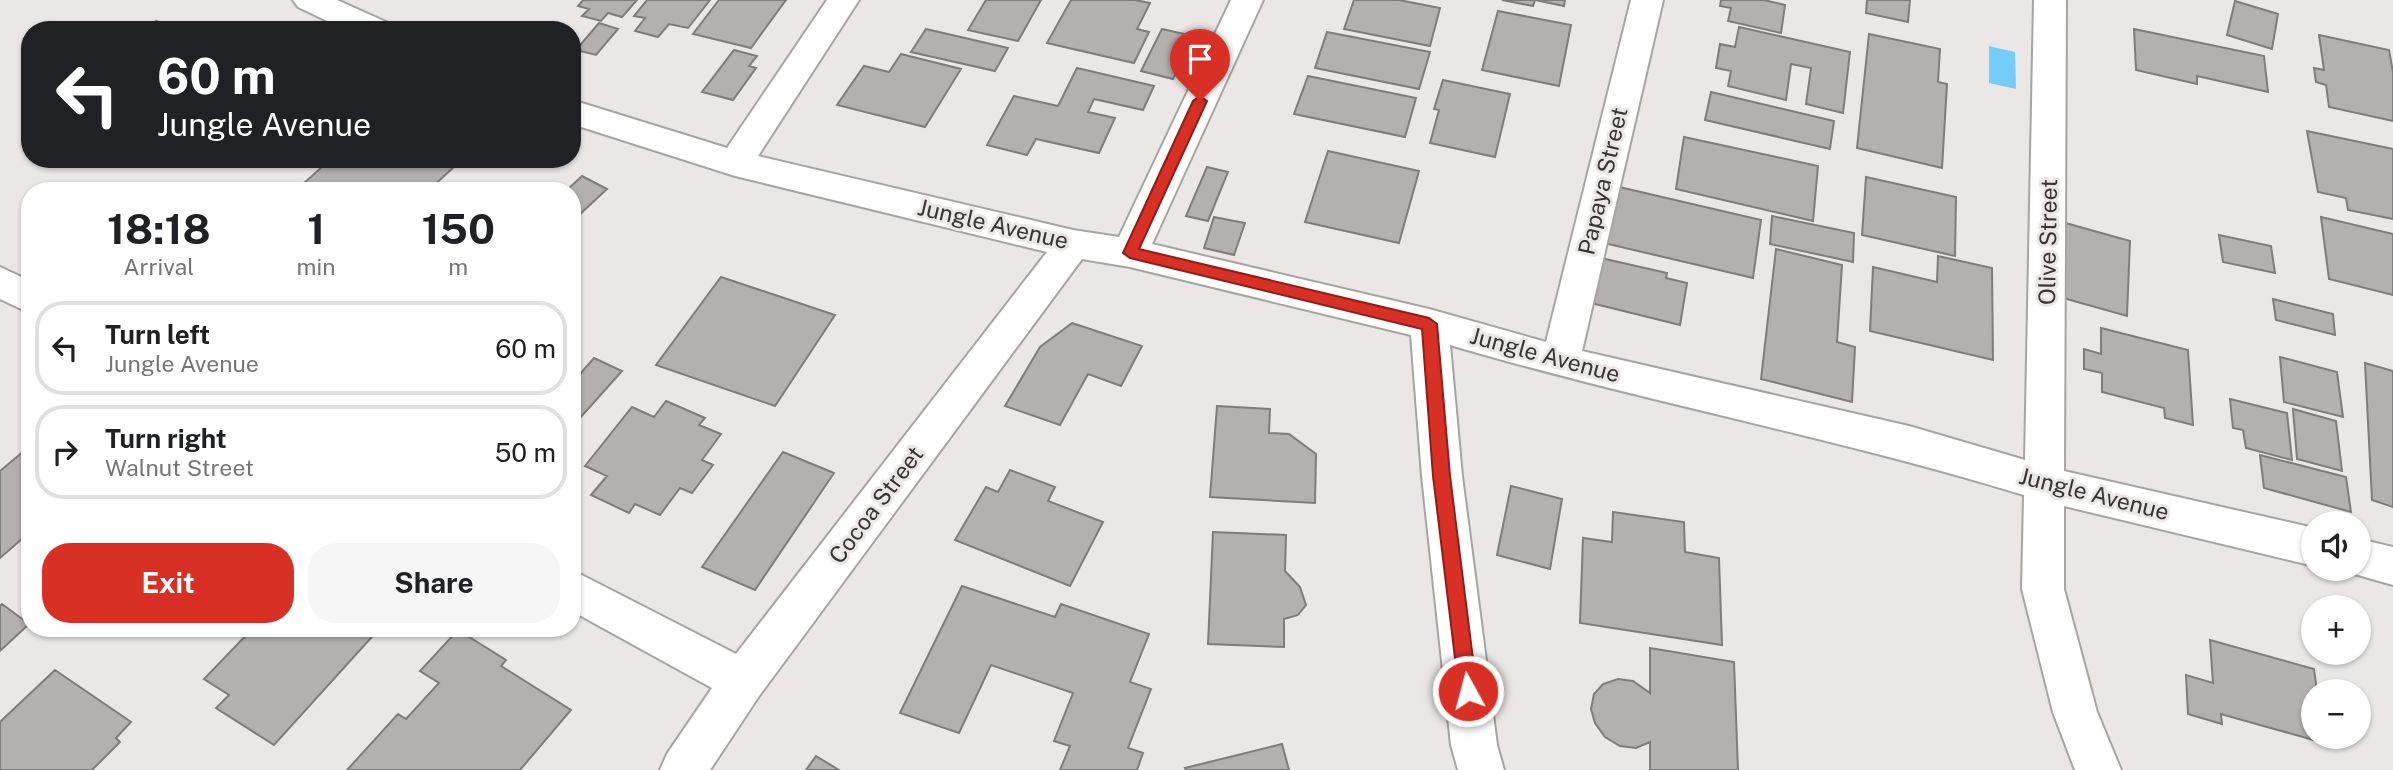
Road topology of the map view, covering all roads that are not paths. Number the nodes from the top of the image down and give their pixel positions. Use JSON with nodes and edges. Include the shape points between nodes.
{"nodes":[{"id":1,"x":309,"y":0,"type":"edge"},
{"id":2,"x":844,"y":0,"type":"edge"},
{"id":3,"x":1247,"y":0,"type":"edge"},
{"id":4,"x":1647,"y":0,"type":"edge"},
{"id":5,"x":2050,"y":0,"type":"edge"},
{"id":6,"x":355,"y":21,"type":"edge"},
{"id":7,"x":581,"y":115,"type":"edge"},
{"id":8,"x":735,"y":163,"type":"junction"},
{"id":9,"x":1073,"y":244,"type":"junction"},
{"id":10,"x":1130,"y":253,"type":"junction"},
{"id":11,"x":0,"y":282,"type":"edge"},
{"id":12,"x":21,"y":293,"type":"edge"},
{"id":13,"x":1429,"y":324,"type":"junction"},
{"id":14,"x":1560,"y":362,"type":"junction"},
{"id":15,"x":2045,"y":484,"type":"junction"},
{"id":16,"x":2301,"y":544,"type":"edge"},
{"id":17,"x":2371,"y":561,"type":"edge"},
{"id":18,"x":2393,"y":566,"type":"edge"},
{"id":19,"x":581,"y":594,"type":"edge"},
{"id":20,"x":743,"y":681,"type":"junction"},
{"id":21,"x":683,"y":770,"type":"edge"},
{"id":22,"x":1481,"y":770,"type":"edge"},
{"id":23,"x":2098,"y":770,"type":"edge"}],
"edges":[{"from":1,"to":6,"type":"street"},
{"from":2,"to":8,"type":"street"},
{"from":3,"to":10,"type":"street"},
{"from":4,"to":14,"type":"street","name":"Papaya Street"},
{"from":5,"to":15,"type":"street","name":"Olive Street"},
{"from":7,"to":8,"type":"street","name":"Jungle Avenue"},
{"from":8,"to":9,"type":"street","name":"Jungle Avenue"},
{"from":9,"to":10,"type":"street","name":"Jungle Avenue"},
{"from":9,"to":20,"type":"street","name":"Cocoa Street"},
{"from":10,"to":13,"type":"street","name":"Jungle Avenue"},
{"from":11,"to":12,"type":"street"},
{"from":13,"to":14,"type":"street","name":"Jungle Avenue"},
{"from":13,"to":22,"type":"street","via":[[1442,476]]},
{"from":14,"to":15,"type":"street","name":"Jungle Avenue","via":[[1909,443]]},
{"from":15,"to":16,"type":"street","name":"Jungle Avenue"},
{"from":15,"to":23,"type":"street","name":"Olive Street","via":[[2043,589],[2075,712]]},
{"from":17,"to":18,"type":"street"},
{"from":19,"to":20,"type":"street"},
{"from":20,"to":21,"type":"street","name":"Cocoa Street"}]}
